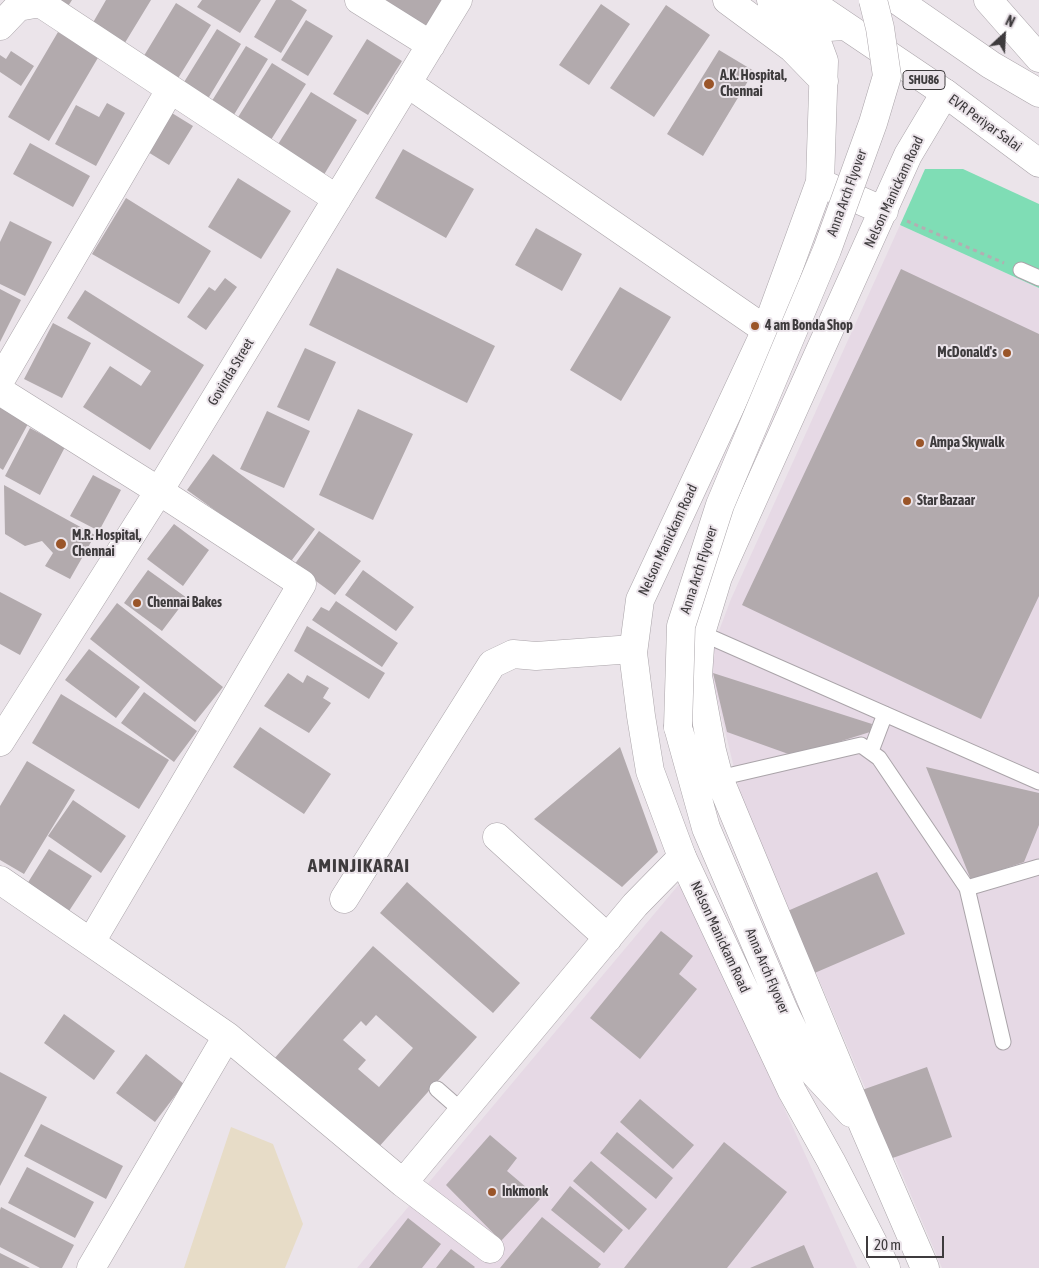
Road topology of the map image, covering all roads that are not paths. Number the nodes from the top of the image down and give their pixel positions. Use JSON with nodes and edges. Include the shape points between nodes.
{"nodes":[{"id":1,"x":359,"y":0,"type":"edge"},
{"id":2,"x":458,"y":0,"type":"edge"},
{"id":3,"x":727,"y":0,"type":"edge"},
{"id":4,"x":873,"y":0,"type":"edge"},
{"id":5,"x":897,"y":0,"type":"edge"},
{"id":6,"x":988,"y":0,"type":"edge"},
{"id":7,"x":786,"y":13,"type":"edge"},
{"id":8,"x":0,"y":26,"type":"edge"},
{"id":9,"x":431,"y":45,"type":"junction"},
{"id":10,"x":1039,"y":58,"type":"edge"},
{"id":11,"x":824,"y":81,"type":"junction"},
{"id":12,"x":408,"y":83,"type":"junction"},
{"id":13,"x":170,"y":90,"type":"junction"},
{"id":14,"x":1039,"y":92,"type":"edge"},
{"id":15,"x":945,"y":93,"type":"junction"},
{"id":16,"x":1039,"y":163,"type":"edge"},
{"id":17,"x":820,"y":182,"type":"junction"},
{"id":18,"x":337,"y":200,"type":"junction"},
{"id":19,"x":884,"y":211,"type":"junction"},
{"id":20,"x":1021,"y":270,"type":"road end"},
{"id":21,"x":1039,"y":278,"type":"edge"},
{"id":22,"x":766,"y":330,"type":"junction"},
{"id":23,"x":0,"y":381,"type":"edge"},
{"id":24,"x":0,"y":391,"type":"edge"},
{"id":25,"x":159,"y":490,"type":"junction"},
{"id":26,"x":701,"y":633,"type":"junction"},
{"id":27,"x":633,"y":649,"type":"junction"},
{"id":28,"x":885,"y":714,"type":"junction"},
{"id":29,"x":0,"y":742,"type":"edge"},
{"id":30,"x":871,"y":751,"type":"junction"},
{"id":31,"x":719,"y":778,"type":"junction"},
{"id":32,"x":1039,"y":782,"type":"edge"},
{"id":33,"x":497,"y":837,"type":"dead end"},
{"id":34,"x":682,"y":857,"type":"junction"},
{"id":35,"x":1039,"y":867,"type":"edge"},
{"id":36,"x":0,"y":880,"type":"edge"},
{"id":37,"x":968,"y":888,"type":"junction"},
{"id":38,"x":344,"y":899,"type":"dead end"},
{"id":39,"x":608,"y":938,"type":"junction"},
{"id":40,"x":91,"y":942,"type":"junction"},
{"id":41,"x":227,"y":1036,"type":"junction"},
{"id":42,"x":1003,"y":1042,"type":"dead end"},
{"id":43,"x":437,"y":1089,"type":"dead end"},
{"id":44,"x":462,"y":1111,"type":"junction"},
{"id":45,"x":864,"y":1128,"type":"junction"},
{"id":46,"x":403,"y":1183,"type":"junction"},
{"id":47,"x":490,"y":1248,"type":"dead end"},
{"id":48,"x":91,"y":1268,"type":"edge"},
{"id":49,"x":886,"y":1268,"type":"edge"},
{"id":50,"x":925,"y":1268,"type":"edge"}],
"edges":[{"from":1,"to":9,"type":"street"},
{"from":2,"to":9,"type":"street","name":"Govinda Street"},
{"from":3,"to":7,"type":"street"},
{"from":4,"to":45,"type":"street","name":"Anna Arch Flyover","bridge":true,"via":[[887,76],[826,250],[720,505],[681,626],[678,727],[706,828],[784,1011],[815,1074]]},
{"from":5,"to":14,"type":"street","via":[[991,65]]},
{"from":6,"to":10,"type":"street"},
{"from":7,"to":11,"type":"street","via":[[792,48]]},
{"from":7,"to":11,"type":"street","name":"Nelson Manickam Road","via":[[817,42],[824,62]]},
{"from":7,"to":15,"type":"street","name":"EVR Periyar Salai","number":"SHU86","via":[[843,26]]},
{"from":8,"to":13,"type":"street","via":[[18,7],[40,3]]},
{"from":9,"to":12,"type":"street","name":"Govinda Street"},
{"from":11,"to":17,"type":"street","name":"Nelson Manickam Road"},
{"from":12,"to":18,"type":"street","name":"Govinda Street"},
{"from":12,"to":22,"type":"street"},
{"from":13,"to":18,"type":"street"},
{"from":13,"to":23,"type":"street"},
{"from":15,"to":16,"type":"street","name":"EVR Periyar Salai","number":"SHU86"},
{"from":15,"to":19,"type":"street","name":"Nelson Manickam Road","via":[[908,155]]},
{"from":17,"to":19,"type":"street"},
{"from":17,"to":22,"type":"street","name":"Nelson Manickam Road"},
{"from":18,"to":25,"type":"street","name":"Govinda Street"},
{"from":19,"to":26,"type":"street","name":"Nelson Manickam Road","via":[[718,578]]},
{"from":20,"to":21,"type":"lane"},
{"from":22,"to":27,"type":"street","name":"Nelson Manickam Road","via":[[640,600]]},
{"from":24,"to":25,"type":"street"},
{"from":25,"to":29,"type":"street","name":"Govinda Street"},
{"from":25,"to":40,"type":"street","via":[[302,584]]},
{"from":26,"to":28,"type":"lane"},
{"from":26,"to":31,"type":"street","name":"Nelson Manickam Road","via":[[698,676]]},
{"from":27,"to":34,"type":"street","name":"Nelson Manickam Road","via":[[650,771]]},
{"from":27,"to":38,"type":"street","via":[[536,656],[512,654],[492,664]]},
{"from":28,"to":30,"type":"lane"},
{"from":28,"to":32,"type":"lane"},
{"from":30,"to":31,"type":"lane","via":[[861,746]]},
{"from":30,"to":37,"type":"lane"},
{"from":31,"to":45,"type":"street","name":"Nelson Manickam Road"},
{"from":33,"to":39,"type":"street"},
{"from":34,"to":39,"type":"street"},
{"from":34,"to":49,"type":"street","name":"Nelson Manickam Road","via":[[792,1091]]},
{"from":35,"to":37,"type":"lane"},
{"from":36,"to":40,"type":"street"},
{"from":37,"to":42,"type":"lane"},
{"from":39,"to":44,"type":"street"},
{"from":40,"to":41,"type":"street"},
{"from":41,"to":46,"type":"street"},
{"from":41,"to":48,"type":"street"},
{"from":43,"to":44,"type":"lane"},
{"from":44,"to":46,"type":"street"},
{"from":45,"to":50,"type":"street","name":"Nelson Manickam Road"},
{"from":46,"to":47,"type":"street"}]}
